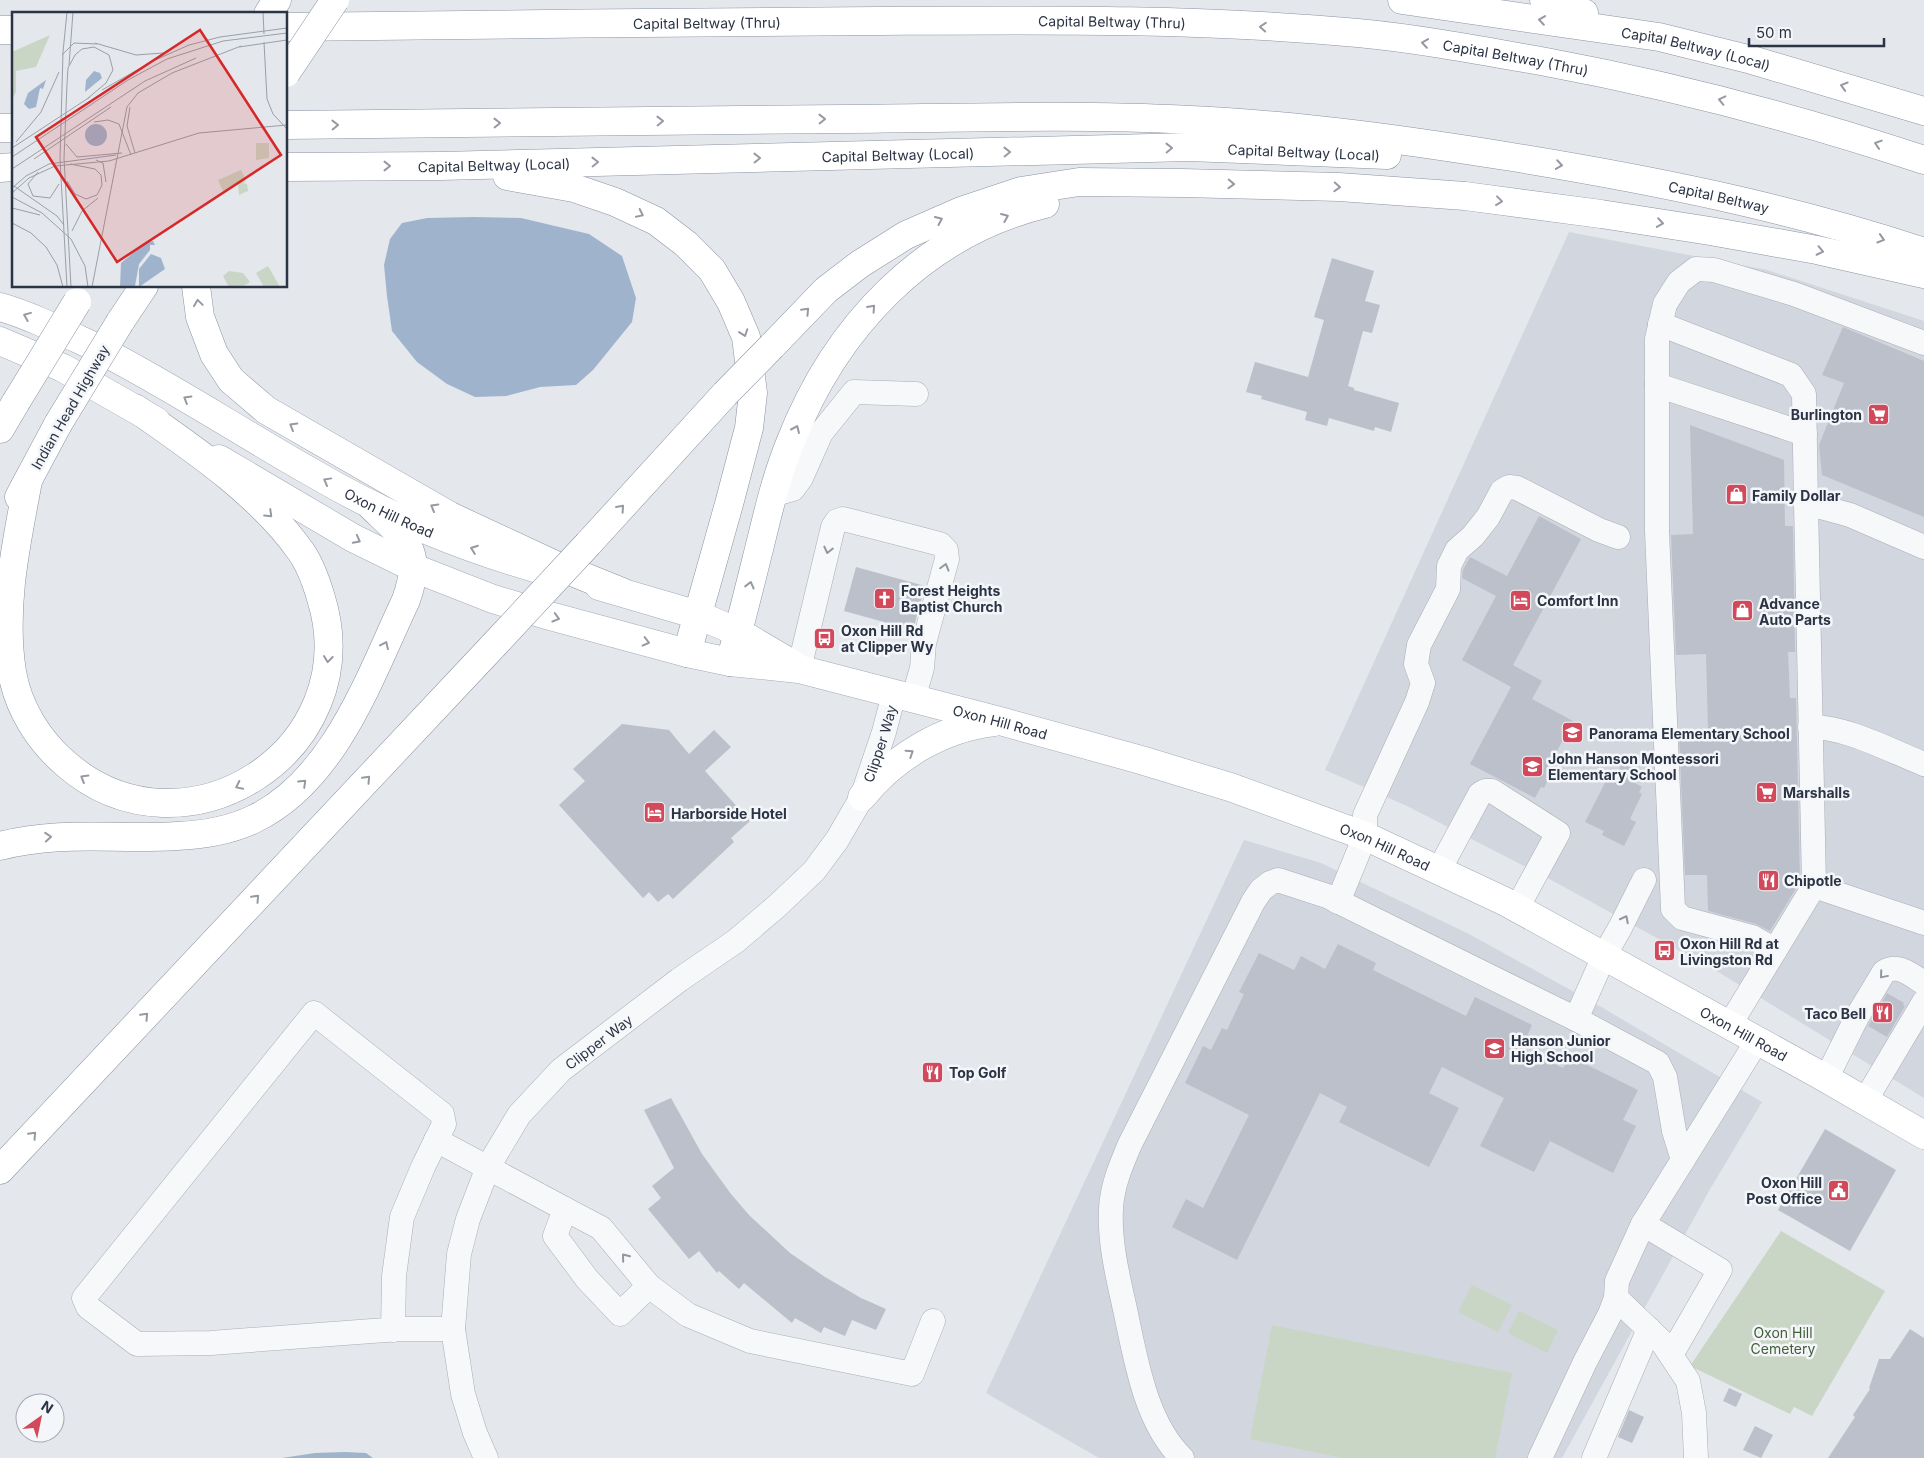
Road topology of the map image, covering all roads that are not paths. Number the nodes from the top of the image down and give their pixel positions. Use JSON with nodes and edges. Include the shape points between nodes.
{"nodes":[{"id":1,"x":277,"y":0,"type":"edge"},
{"id":2,"x":335,"y":0,"type":"edge"},
{"id":3,"x":1402,"y":0,"type":"edge"},
{"id":4,"x":1544,"y":0,"type":"edge"},
{"id":5,"x":269,"y":12,"type":"edge"},
{"id":6,"x":288,"y":27,"type":"edge"},
{"id":7,"x":1659,"y":37,"type":"junction"},
{"id":8,"x":288,"y":70,"type":"edge"},
{"id":9,"x":1924,"y":111,"type":"edge"},
{"id":10,"x":288,"y":125,"type":"edge"},
{"id":11,"x":1511,"y":157,"type":"junction"},
{"id":12,"x":1924,"y":160,"type":"edge"},
{"id":13,"x":441,"y":166,"type":"junction"},
{"id":14,"x":288,"y":167,"type":"edge"},
{"id":15,"x":1182,"y":182,"type":"junction"},
{"id":16,"x":1924,"y":252,"type":"edge"},
{"id":17,"x":1924,"y":274,"type":"edge"},
{"id":18,"x":143,"y":288,"type":"edge"},
{"id":19,"x":196,"y":288,"type":"edge"},
{"id":20,"x":82,"y":294,"type":"edge"},
{"id":21,"x":0,"y":306,"type":"edge"},
{"id":22,"x":1660,"y":324,"type":"junction"},
{"id":23,"x":0,"y":341,"type":"edge"},
{"id":24,"x":1924,"y":343,"type":"edge"},
{"id":25,"x":1657,"y":385,"type":"junction"},
{"id":26,"x":916,"y":394,"type":"dead end"},
{"id":27,"x":135,"y":408,"type":"junction"},
{"id":28,"x":0,"y":429,"type":"edge"},
{"id":29,"x":1804,"y":434,"type":"junction"},
{"id":30,"x":28,"y":481,"type":"junction"},
{"id":31,"x":772,"y":496,"type":"junction"},
{"id":32,"x":1806,"y":503,"type":"junction"},
{"id":33,"x":372,"y":506,"type":"junction"},
{"id":34,"x":0,"y":531,"type":"edge"},
{"id":35,"x":1618,"y":537,"type":"dead end"},
{"id":36,"x":1924,"y":547,"type":"edge"},
{"id":37,"x":414,"y":568,"type":"junction"},
{"id":38,"x":622,"y":592,"type":"junction"},
{"id":39,"x":698,"y":615,"type":"junction"},
{"id":40,"x":738,"y":632,"type":"junction"},
{"id":41,"x":687,"y":653,"type":"junction"},
{"id":42,"x":730,"y":662,"type":"junction"},
{"id":43,"x":800,"y":669,"type":"junction"},
{"id":44,"x":904,"y":697,"type":"junction"},
{"id":45,"x":1000,"y":721,"type":"junction"},
{"id":46,"x":1810,"y":727,"type":"junction"},
{"id":47,"x":1924,"y":764,"type":"edge"},
{"id":48,"x":862,"y":797,"type":"junction"},
{"id":49,"x":1365,"y":836,"type":"junction"},
{"id":50,"x":0,"y":846,"type":"edge"},
{"id":51,"x":1439,"y":870,"type":"junction"},
{"id":52,"x":1644,"y":880,"type":"dead end"},
{"id":53,"x":1814,"y":886,"type":"junction"},
{"id":54,"x":1338,"y":902,"type":"junction"},
{"id":55,"x":1517,"y":908,"type":"junction"},
{"id":56,"x":1923,"y":919,"type":"edge"},
{"id":57,"x":1775,"y":950,"type":"junction"},
{"id":58,"x":1604,"y":956,"type":"junction"},
{"id":59,"x":1924,"y":983,"type":"edge"},
{"id":60,"x":1924,"y":1002,"type":"edge"},
{"id":61,"x":1576,"y":1019,"type":"junction"},
{"id":62,"x":1729,"y":1026,"type":"junction"},
{"id":63,"x":1757,"y":1041,"type":"junction"},
{"id":64,"x":1826,"y":1079,"type":"junction"},
{"id":65,"x":1865,"y":1101,"type":"junction"},
{"id":66,"x":1924,"y":1135,"type":"edge"},
{"id":67,"x":436,"y":1140,"type":"junction"},
{"id":68,"x":1682,"y":1160,"type":"junction"},
{"id":69,"x":488,"y":1167,"type":"junction"},
{"id":70,"x":0,"y":1170,"type":"edge"},
{"id":71,"x":565,"y":1209,"type":"junction"},
{"id":72,"x":1643,"y":1224,"type":"junction"},
{"id":73,"x":648,"y":1286,"type":"junction"},
{"id":74,"x":1616,"y":1298,"type":"junction"},
{"id":75,"x":933,"y":1321,"type":"dead end"},
{"id":76,"x":453,"y":1329,"type":"junction"},
{"id":77,"x":1649,"y":1329,"type":"junction"},
{"id":78,"x":393,"y":1330,"type":"junction"},
{"id":79,"x":1671,"y":1355,"type":"junction"},
{"id":80,"x":486,"y":1458,"type":"edge"},
{"id":81,"x":1182,"y":1458,"type":"edge"},
{"id":82,"x":1540,"y":1458,"type":"edge"},
{"id":83,"x":1594,"y":1458,"type":"edge"},
{"id":84,"x":1696,"y":1458,"type":"edge"}],
"edges":[{"from":1,"to":5,"type":"main road"},
{"from":2,"to":8,"type":"main road","bridge":true},
{"from":7,"to":3,"type":"main road","name":"Capital Beltway (Local)","one_way":true},
{"from":4,"to":7,"type":"main road"},
{"from":12,"to":6,"type":"main road","name":"Capital Beltway (Thru)","one_way":true,"via":[[1848,134],[1741,104],[1631,78],[1493,52],[1360,34],[1206,23],[1067,20]]},
{"from":9,"to":7,"type":"main road","name":"Capital Beltway (Local)","one_way":true,"via":[[1752,60]]},
{"from":10,"to":11,"type":"main road","one_way":true,"via":[[1058,117],[1191,120],[1428,143]]},
{"from":13,"to":11,"type":"main road","name":"Capital Beltway (Local)","one_way":true,"via":[[1189,147],[1458,160]]},
{"from":11,"to":16,"type":"main road","name":"Capital Beltway","one_way":true,"via":[[1613,173],[1731,198]]},
{"from":14,"to":13,"type":"main road","name":"Capital Beltway (Local)","one_way":true},
{"from":13,"to":39,"type":"main road","one_way":true,"via":[[574,188],[656,221],[712,270],[731,302],[746,337],[753,393],[742,456]]},
{"from":15,"to":17,"type":"main road","one_way":true,"via":[[1339,187],[1465,196],[1710,231]]},
{"from":31,"to":15,"type":"main road","one_way":true,"via":[[790,443],[829,363],[879,299],[923,260],[972,230],[1023,209],[1080,196]]},
{"from":70,"to":15,"type":"main road","one_way":true,"bridge":true,"via":[[826,290],[906,235],[961,211],[1021,191],[1079,182]]},
{"from":18,"to":30,"type":"main road","name":"Indian Head Highway","bridge":true,"via":[[58,424]]},
{"from":38,"to":19,"type":"main road","one_way":true,"via":[[450,516],[266,410],[231,380],[214,354],[200,317]]},
{"from":20,"to":28,"type":"main road","bridge":true},
{"from":33,"to":21,"type":"main road","name":"Oxon Hill Road","one_way":true,"via":[[110,355],[54,327]]},
{"from":22,"to":24,"type":"street","via":[[1665,304],[1678,282],[1696,269],[1714,270],[1794,294]]},
{"from":22,"to":25,"type":"street"},
{"from":22,"to":29,"type":"street","via":[[1791,375],[1804,394]]},
{"from":23,"to":27,"type":"main road","name":"Oxon Hill Road","via":[[63,368]]},
{"from":25,"to":29,"type":"street"},
{"from":25,"to":57,"type":"street","via":[[1658,531],[1673,909],[1682,918],[1752,937]]},
{"from":26,"to":31,"type":"street","via":[[854,392],[821,433],[793,489]]},
{"from":27,"to":30,"type":"main road","one_way":true,"via":[[220,471],[274,519],[300,550],[316,581],[328,620],[329,655],[323,687],[309,722],[289,749],[260,776],[226,792],[191,802],[151,802],[111,793],[79,775],[50,750],[24,712],[12,675],[7,629],[11,574]]},
{"from":27,"to":37,"type":"main road","name":"Oxon Hill Road","one_way":true,"via":[[353,538]]},
{"from":29,"to":32,"type":"street"},
{"from":30,"to":34,"type":"main road","name":"Indian Head Highway"},
{"from":40,"to":31,"type":"main road","one_way":true},
{"from":32,"to":36,"type":"street","via":[[1850,515]]},
{"from":32,"to":46,"type":"street"},
{"from":33,"to":37,"type":"main road","via":[[398,532],[411,552]]},
{"from":38,"to":33,"type":"main road","name":"Oxon Hill Road","one_way":true,"via":[[489,554]]},
{"from":35,"to":49,"type":"street","via":[[1517,488],[1509,486],[1502,491],[1488,516],[1457,550],[1449,566],[1448,589],[1419,645],[1416,664],[1423,683],[1420,693],[1365,815]]},
{"from":37,"to":41,"type":"main road","name":"Oxon Hill Road","one_way":true,"via":[[493,599]]},
{"from":50,"to":37,"type":"main road","one_way":true,"via":[[27,839],[76,835],[176,836],[215,832],[254,819],[286,799],[307,780],[330,751],[353,712],[406,600]]},
{"from":38,"to":39,"type":"main road","name":"Oxon Hill Road"},
{"from":39,"to":40,"type":"main road","name":"Oxon Hill Road"},
{"from":39,"to":41,"type":"main road"},
{"from":40,"to":42,"type":"main road"},
{"from":40,"to":43,"type":"main road","name":"Oxon Hill Road"},
{"from":41,"to":42,"type":"main road","name":"Oxon Hill Road"},
{"from":42,"to":43,"type":"main road","name":"Oxon Hill Road"},
{"from":43,"to":44,"type":"main road","name":"Oxon Hill Road"},
{"from":44,"to":43,"type":"street","name":"Clipper Way","one_way":true,"via":[[922,668],[924,643],[947,559],[946,550],[940,544],[843,519],[837,521]]},
{"from":44,"to":45,"type":"main road","name":"Oxon Hill Road"},
{"from":44,"to":48,"type":"street","name":"Clipper Way","via":[[884,732]]},
{"from":48,"to":45,"type":"main road","one_way":true,"via":[[888,769],[913,750],[963,728]]},
{"from":45,"to":49,"type":"main road","name":"Oxon Hill Road","via":[[1230,787]]},
{"from":46,"to":47,"type":"street","via":[[1843,732]]},
{"from":46,"to":53,"type":"street"},
{"from":48,"to":69,"type":"street","name":"Clipper Way","via":[[814,871],[736,941],[561,1070],[519,1115]]},
{"from":49,"to":51,"type":"main road","name":"Oxon Hill Road"},
{"from":49,"to":54,"type":"street"},
{"from":51,"to":55,"type":"main road","name":"Oxon Hill Road"},
{"from":51,"to":55,"type":"street","via":[[1480,794],[1492,791],[1558,833]]},
{"from":58,"to":52,"type":"street","one_way":true},
{"from":53,"to":56,"type":"street"},
{"from":53,"to":57,"type":"street"},
{"from":54,"to":61,"type":"street"},
{"from":54,"to":81,"type":"street","via":[[1278,880],[1261,890],[1120,1168],[1111,1208],[1111,1231],[1120,1289],[1147,1397],[1164,1436]]},
{"from":55,"to":58,"type":"main road","name":"Oxon Hill Road"},
{"from":57,"to":62,"type":"street"},
{"from":58,"to":61,"type":"street"},
{"from":58,"to":62,"type":"main road","name":"Oxon Hill Road"},
{"from":59,"to":64,"type":"street","one_way":true,"via":[[1898,967],[1884,972]]},
{"from":60,"to":65,"type":"street"},
{"from":61,"to":68,"type":"street","via":[[1658,1063],[1665,1077]]},
{"from":62,"to":63,"type":"main road","name":"Oxon Hill Road"},
{"from":63,"to":64,"type":"main road","name":"Oxon Hill Road"},
{"from":63,"to":68,"type":"street"},
{"from":64,"to":65,"type":"main road","name":"Oxon Hill Road"},
{"from":65,"to":66,"type":"main road","name":"Oxon Hill Road"},
{"from":67,"to":69,"type":"street"},
{"from":67,"to":78,"type":"street","via":[[402,1217],[394,1276]]},
{"from":67,"to":78,"type":"street","via":[[444,1124],[442,1114],[314,1013],[84,1298],[88,1307],[137,1344],[211,1343]]},
{"from":68,"to":72,"type":"street"},
{"from":69,"to":71,"type":"street"},
{"from":69,"to":76,"type":"street","name":"Clipper Way","via":[[468,1219],[459,1254]]},
{"from":73,"to":71,"type":"street","one_way":true,"via":[[601,1228]]},
{"from":71,"to":73,"type":"street","via":[[555,1236],[587,1279],[620,1314]]},
{"from":72,"to":74,"type":"street","via":[[1617,1281]]},
{"from":72,"to":79,"type":"street","via":[[1720,1270]]},
{"from":73,"to":75,"type":"street","via":[[688,1315],[750,1341],[912,1374]]},
{"from":74,"to":77,"type":"street"},
{"from":74,"to":82,"type":"street"},
{"from":76,"to":78,"type":"street"},
{"from":76,"to":80,"type":"street","name":"Clipper Way","via":[[463,1394]]},
{"from":77,"to":79,"type":"street"},
{"from":77,"to":83,"type":"street"},
{"from":79,"to":84,"type":"street","via":[[1688,1381],[1694,1413]]}]}
